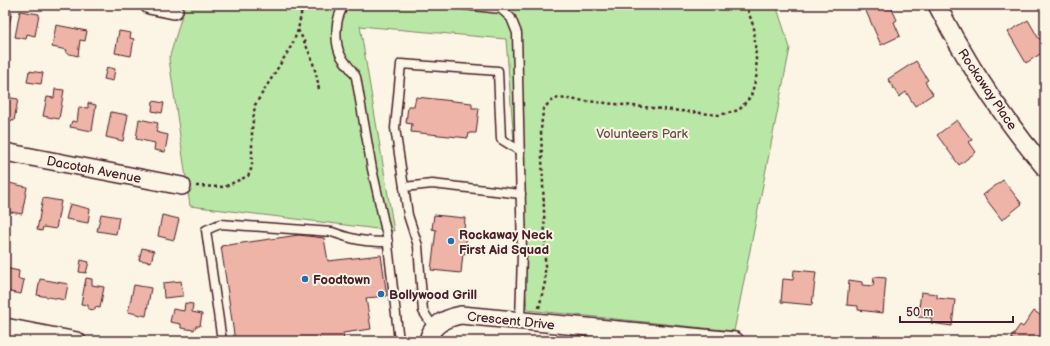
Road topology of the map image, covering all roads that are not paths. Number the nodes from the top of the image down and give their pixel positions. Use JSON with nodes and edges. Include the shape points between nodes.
{"nodes":[{"id":1,"x":149,"y":5,"type":"edge"},
{"id":2,"x":345,"y":5,"type":"edge"},
{"id":3,"x":464,"y":5,"type":"edge"},
{"id":4,"x":937,"y":5,"type":"edge"},
{"id":5,"x":174,"y":10,"type":"dead end"},
{"id":6,"x":520,"y":151,"type":"junction"},
{"id":7,"x":5,"y":152,"type":"edge"},
{"id":8,"x":1045,"y":168,"type":"edge"},
{"id":9,"x":182,"y":186,"type":"road end"},
{"id":10,"x":404,"y":187,"type":"junction"},
{"id":11,"x":521,"y":194,"type":"junction"},
{"id":12,"x":388,"y":242,"type":"junction"},
{"id":13,"x":520,"y":321,"type":"junction"},
{"id":14,"x":5,"y":327,"type":"edge"},
{"id":15,"x":431,"y":335,"type":"edge"},
{"id":16,"x":77,"y":341,"type":"edge"},
{"id":17,"x":222,"y":341,"type":"edge"},
{"id":18,"x":399,"y":341,"type":"edge"},
{"id":19,"x":735,"y":341,"type":"edge"}],
"edges":[{"from":1,"to":5,"type":"street"},
{"from":2,"to":12,"type":"lane","via":[[338,20],[337,45],[342,57],[356,76]]},
{"from":3,"to":6,"type":"lane","via":[[501,9],[512,18],[517,33]]},
{"from":4,"to":8,"type":"street","name":"Rockaway Place","via":[[954,39],[984,87]]},
{"from":6,"to":10,"type":"lane","via":[[501,139],[498,71],[401,64],[395,128]]},
{"from":6,"to":11,"type":"lane"},
{"from":7,"to":9,"type":"street","name":"Dacotah Avenue"},
{"from":10,"to":11,"type":"lane","via":[[432,184]]},
{"from":10,"to":15,"type":"lane","via":[[408,215],[418,246],[423,311]]},
{"from":11,"to":13,"type":"lane"},
{"from":12,"to":17,"type":"lane","via":[[364,242],[332,232],[220,224],[206,230]]},
{"from":12,"to":18,"type":"lane"},
{"from":13,"to":15,"type":"street","name":"Crescent Drive","via":[[461,315],[441,321]]},
{"from":13,"to":19,"type":"street","name":"Crescent Drive"},
{"from":14,"to":16,"type":"street"}]}
